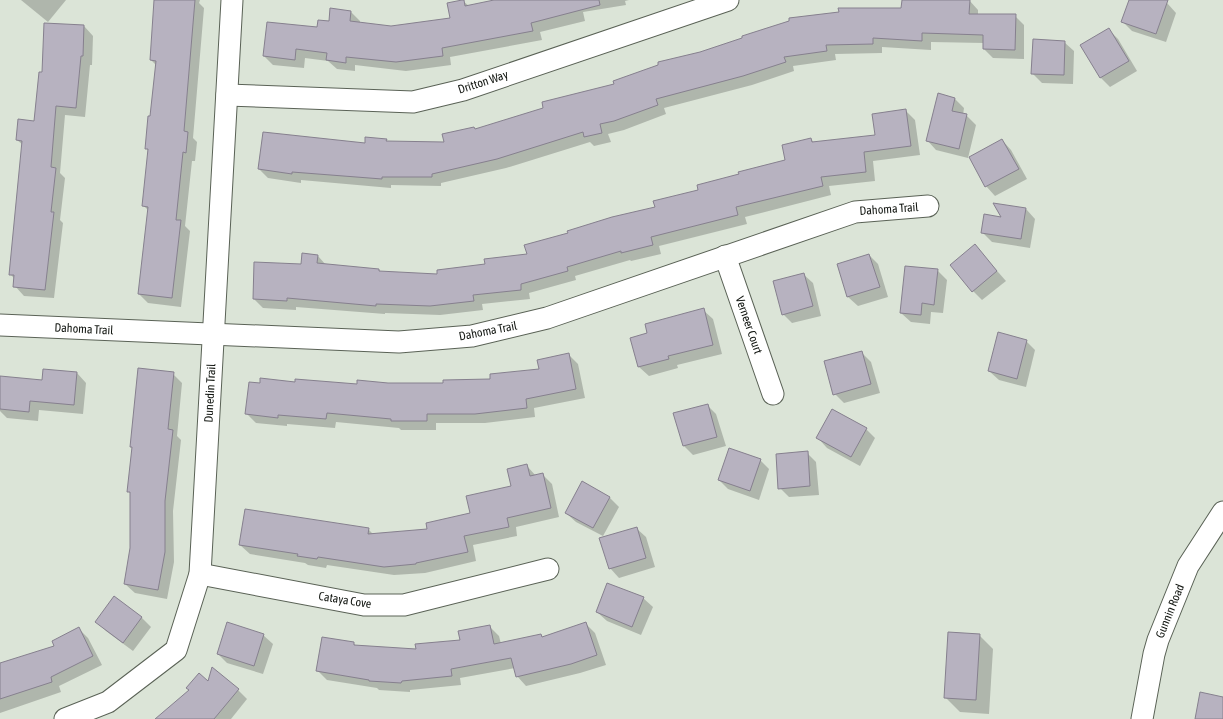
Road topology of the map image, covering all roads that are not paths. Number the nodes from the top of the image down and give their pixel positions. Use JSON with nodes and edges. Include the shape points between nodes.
{"nodes":[{"id":1,"x":232,"y":0,"type":"edge"},
{"id":2,"x":728,"y":0,"type":"edge"},
{"id":3,"x":227,"y":94,"type":"junction"},
{"id":4,"x":928,"y":206,"type":"dead end"},
{"id":5,"x":726,"y":256,"type":"junction"},
{"id":6,"x":0,"y":325,"type":"edge"},
{"id":7,"x":214,"y":336,"type":"junction"},
{"id":8,"x":773,"y":394,"type":"dead end"},
{"id":9,"x":1223,"y":512,"type":"edge"},
{"id":10,"x":548,"y":570,"type":"dead end"},
{"id":11,"x":200,"y":574,"type":"junction"},
{"id":12,"x":65,"y":719,"type":"edge"},
{"id":13,"x":1142,"y":719,"type":"edge"}],
"edges":[{"from":1,"to":3,"type":"street","name":"Dunedin Trail"},
{"from":2,"to":3,"type":"street","name":"Dritton Way","via":[[463,90],[413,102]]},
{"from":3,"to":7,"type":"street","name":"Dunedin Trail"},
{"from":4,"to":5,"type":"street","name":"Dahoma Trail","via":[[855,212]]},
{"from":5,"to":7,"type":"street","name":"Dahoma Trail","via":[[547,318],[472,336],[398,342]]},
{"from":5,"to":8,"type":"street","name":"Verneer Court"},
{"from":6,"to":7,"type":"street","name":"Dahoma Trail"},
{"from":7,"to":11,"type":"street","name":"Dunedin Trail"},
{"from":9,"to":13,"type":"street","name":"Gunnin Road","via":[[1188,566],[1158,640]]},
{"from":10,"to":11,"type":"street","name":"Cataya Cove","via":[[404,605],[364,605]]},
{"from":11,"to":12,"type":"street","name":"Dunedin Trail","via":[[176,650],[108,702]]}]}
